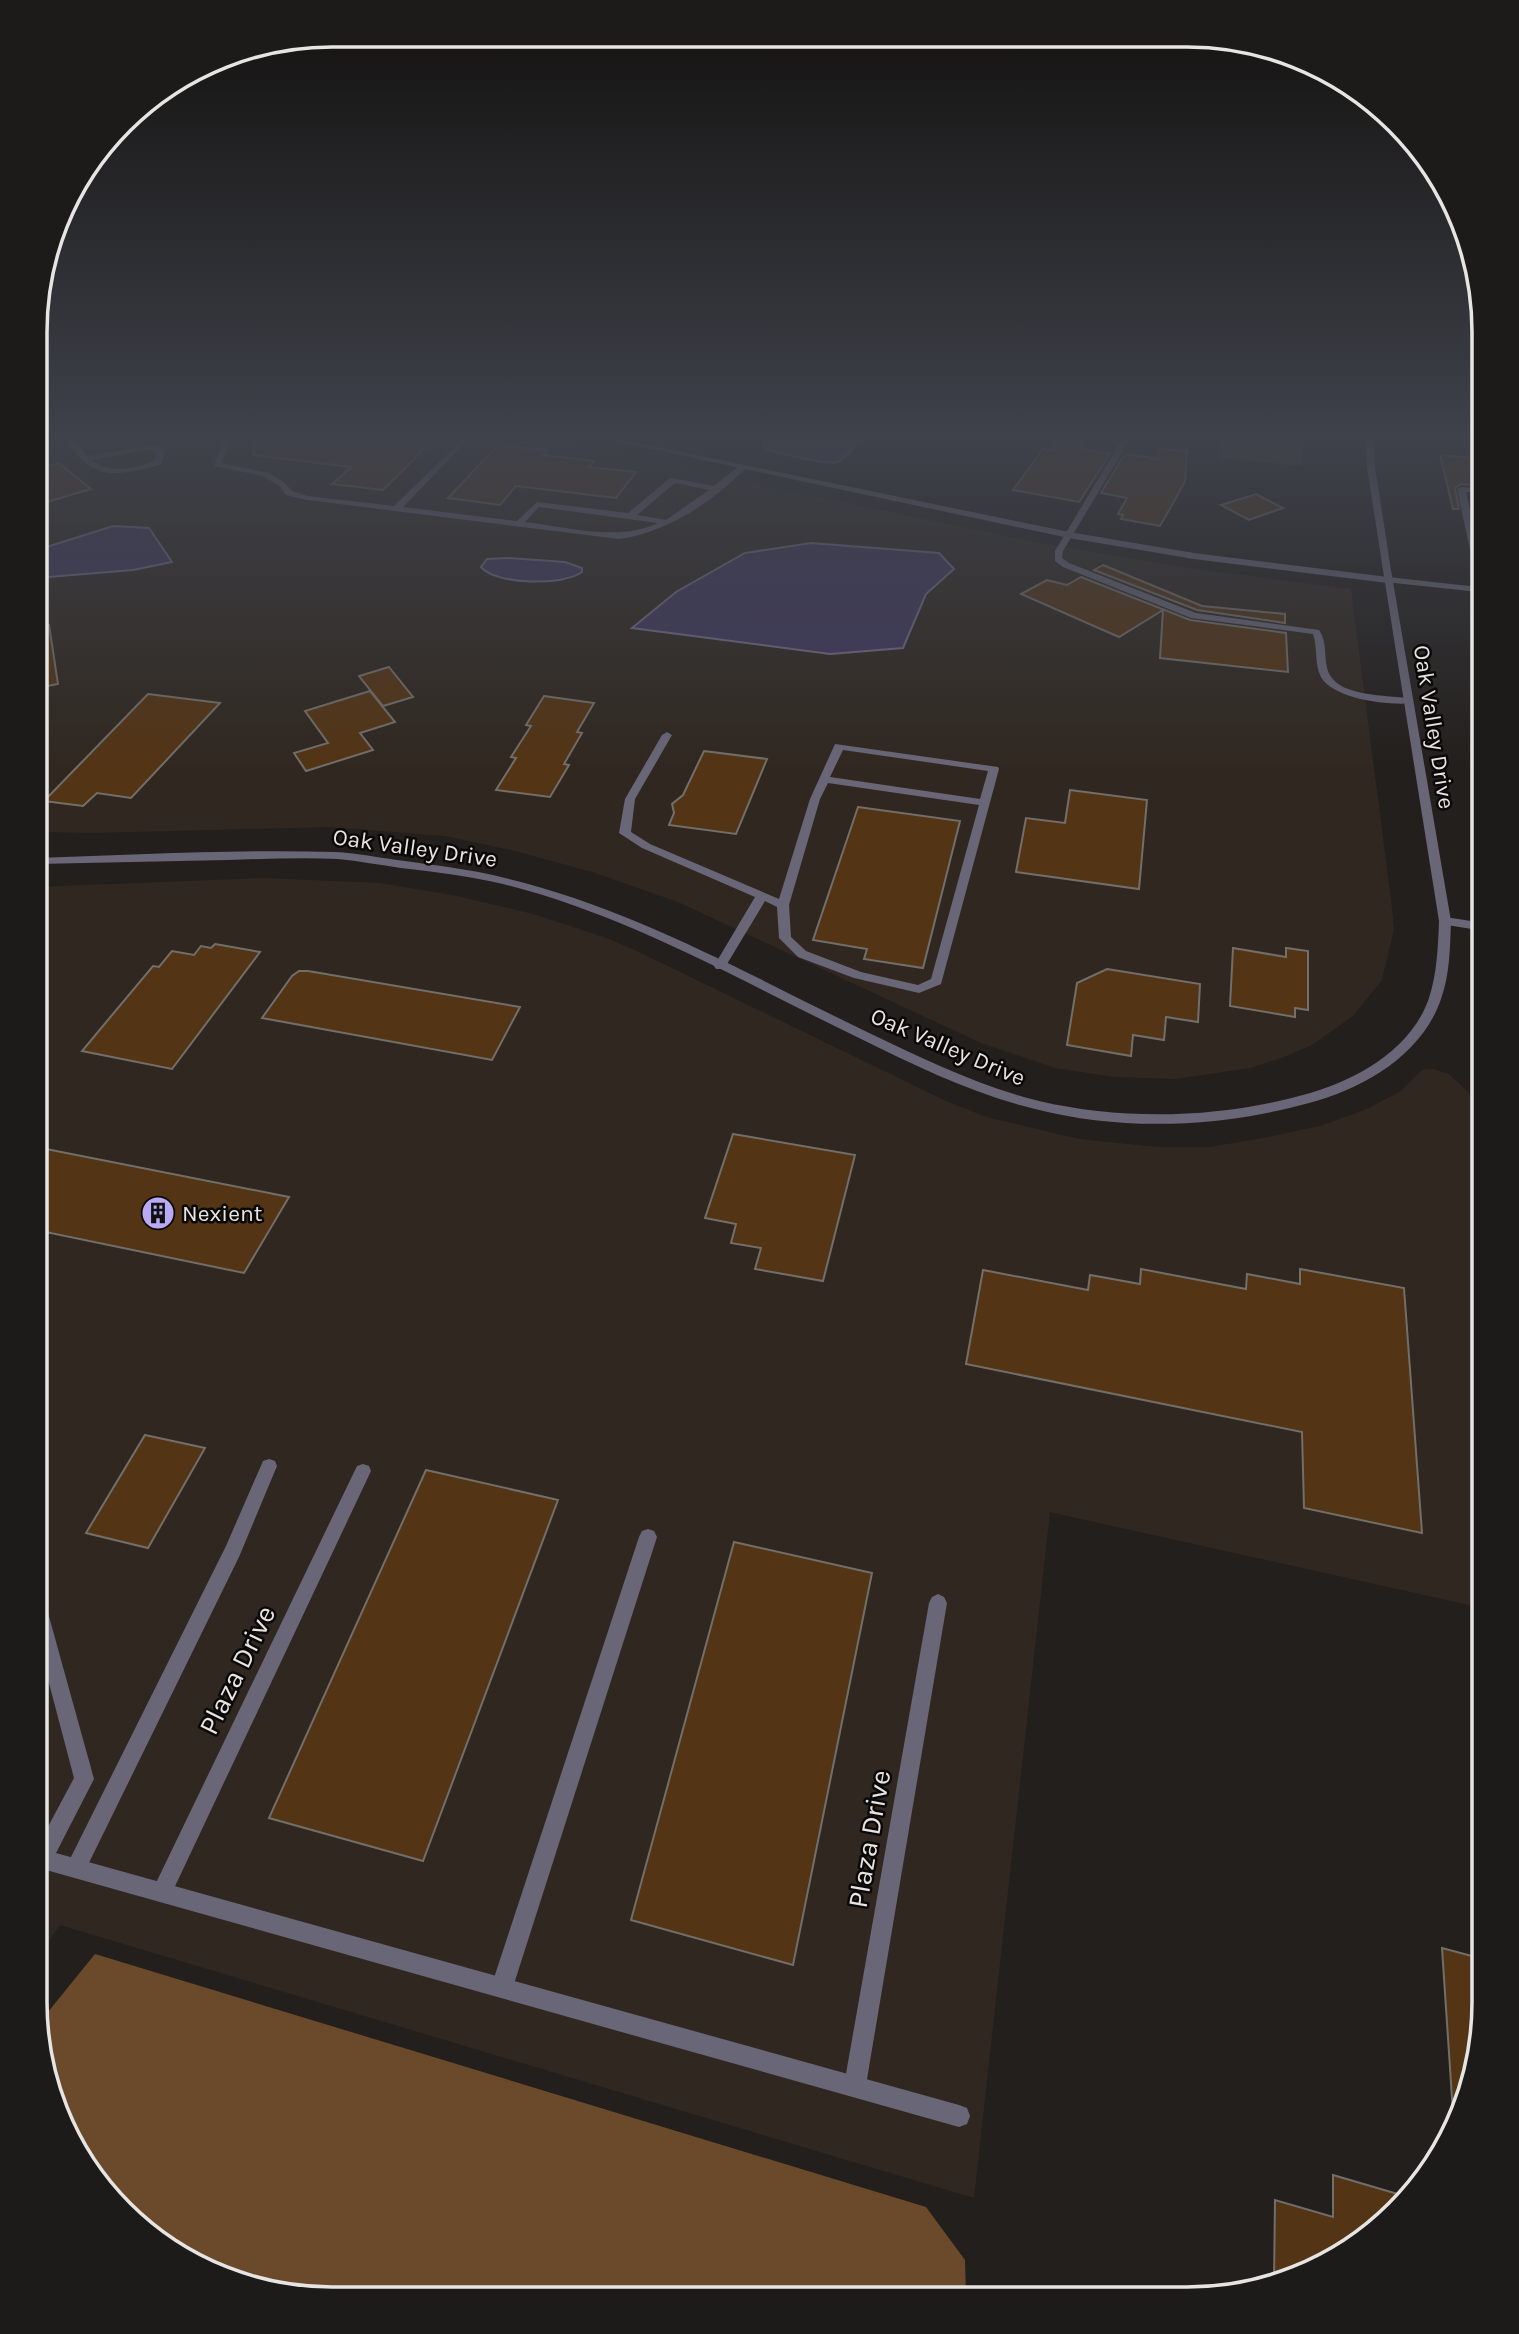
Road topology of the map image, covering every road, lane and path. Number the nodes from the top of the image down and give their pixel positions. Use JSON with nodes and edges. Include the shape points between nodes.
{"nodes":[{"id":1,"x":1060,"y":550,"type":"edge"},
{"id":2,"x":1158,"y":550,"type":"edge"},
{"id":3,"x":1383,"y":550,"type":"edge"},
{"id":4,"x":1388,"y":580,"type":"junction"},
{"id":5,"x":1472,"y":591,"type":"edge"},
{"id":6,"x":1409,"y":701,"type":"junction"},
{"id":7,"x":667,"y":735,"type":"dead end"},
{"id":8,"x":824,"y":779,"type":"junction"},
{"id":9,"x":984,"y":803,"type":"junction"},
{"id":10,"x":47,"y":861,"type":"edge"},
{"id":11,"x":762,"y":896,"type":"junction"},
{"id":12,"x":783,"y":905,"type":"junction"},
{"id":13,"x":1445,"y":921,"type":"junction"},
{"id":14,"x":1472,"y":926,"type":"edge"},
{"id":15,"x":720,"y":966,"type":"junction"},
{"id":16,"x":270,"y":1466,"type":"dead end"},
{"id":17,"x":363,"y":1471,"type":"dead end"},
{"id":18,"x":648,"y":1537,"type":"dead end"},
{"id":19,"x":938,"y":1603,"type":"dead end"},
{"id":20,"x":47,"y":1643,"type":"edge"},
{"id":21,"x":47,"y":1848,"type":"edge"},
{"id":22,"x":47,"y":1864,"type":"edge"},
{"id":23,"x":76,"y":1868,"type":"junction"},
{"id":24,"x":162,"y":1892,"type":"junction"},
{"id":25,"x":502,"y":1987,"type":"junction"},
{"id":26,"x":855,"y":2085,"type":"junction"},
{"id":27,"x":959,"y":2116,"type":"dead end"}],
"edges":[{"from":1,"to":6,"type":"street","via":[[1058,559],[1066,565],[1194,616],[1316,632],[1330,684],[1344,691]]},
{"from":2,"to":4,"type":"street"},
{"from":3,"to":4,"type":"street","name":"Oak Valley Drive"},
{"from":4,"to":5,"type":"street"},
{"from":4,"to":6,"type":"street","name":"Oak Valley Drive"},
{"from":6,"to":13,"type":"street","name":"Oak Valley Drive"},
{"from":7,"to":11,"type":"street","via":[[630,799],[625,833]]},
{"from":8,"to":9,"type":"street"},
{"from":8,"to":9,"type":"street","via":[[839,746],[994,769]]},
{"from":8,"to":12,"type":"street"},
{"from":9,"to":12,"type":"street","via":[[937,981],[919,989],[898,986],[802,954],[785,938]]},
{"from":10,"to":15,"type":"street","name":"Oak Valley Drive","via":[[293,855],[352,857],[444,870],[504,881],[583,905]]},
{"from":11,"to":12,"type":"street"},
{"from":11,"to":15,"type":"street"},
{"from":13,"to":14,"type":"street"},
{"from":13,"to":15,"type":"street","name":"Oak Valley Drive","via":[[1443,968],[1432,1006],[1412,1040],[1376,1070],[1329,1092],[1270,1110],[1216,1117],[1128,1118],[1071,1112],[985,1090]]},
{"from":16,"to":23,"type":"street","via":[[233,1551]]},
{"from":17,"to":24,"type":"street","name":"Plaza Drive"},
{"from":18,"to":25,"type":"street"},
{"from":19,"to":26,"type":"street","name":"Plaza Drive"},
{"from":20,"to":21,"type":"street","via":[[84,1779]]},
{"from":22,"to":23,"type":"street"},
{"from":23,"to":24,"type":"street"},
{"from":24,"to":25,"type":"street"},
{"from":25,"to":26,"type":"street"},
{"from":26,"to":27,"type":"street"}]}
